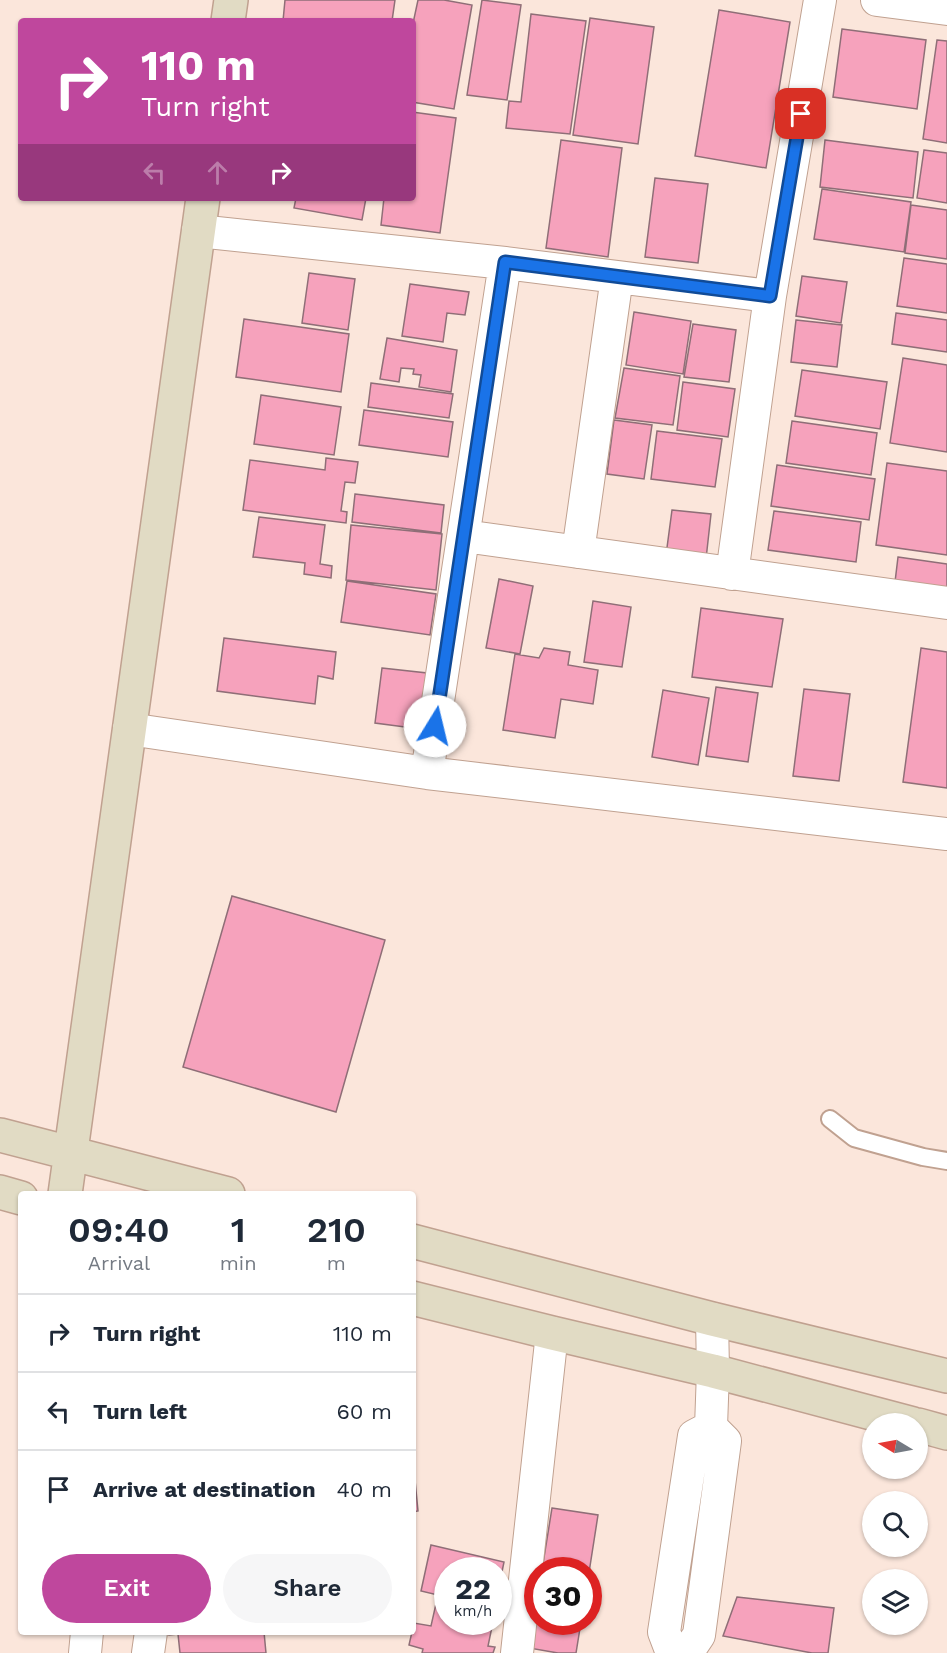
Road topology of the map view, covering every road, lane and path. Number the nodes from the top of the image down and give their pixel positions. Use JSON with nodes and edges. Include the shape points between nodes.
{"nodes":[{"id":1,"x":231,"y":0,"type":"edge"},
{"id":2,"x":820,"y":0,"type":"edge"},
{"id":3,"x":877,"y":0,"type":"edge"},
{"id":4,"x":947,"y":9,"type":"edge"},
{"id":5,"x":228,"y":18,"type":"edge"},
{"id":6,"x":203,"y":201,"type":"edge"},
{"id":7,"x":198,"y":231,"type":"junction"},
{"id":8,"x":505,"y":262,"type":"junction"},
{"id":9,"x":617,"y":277,"type":"junction"},
{"id":10,"x":770,"y":296,"type":"junction"},
{"id":11,"x":464,"y":536,"type":"junction"},
{"id":12,"x":578,"y":552,"type":"junction"},
{"id":13,"x":732,"y":574,"type":"junction"},
{"id":14,"x":947,"y":603,"type":"edge"},
{"id":15,"x":129,"y":729,"type":"junction"},
{"id":16,"x":427,"y":773,"type":"junction"},
{"id":17,"x":947,"y":834,"type":"edge"},
{"id":18,"x":830,"y":1119,"type":"dead end"},
{"id":19,"x":0,"y":1135,"type":"edge"},
{"id":20,"x":70,"y":1153,"type":"junction"},
{"id":21,"x":947,"y":1161,"type":"edge"},
{"id":22,"x":64,"y":1191,"type":"edge"},
{"id":23,"x":216,"y":1191,"type":"edge"},
{"id":24,"x":0,"y":1192,"type":"edge"},
{"id":25,"x":18,"y":1197,"type":"edge"},
{"id":26,"x":416,"y":1242,"type":"edge"},
{"id":27,"x":416,"y":1299,"type":"edge"},
{"id":28,"x":712,"y":1319,"type":"junction"},
{"id":29,"x":552,"y":1334,"type":"junction"},
{"id":30,"x":713,"y":1371,"type":"junction"},
{"id":31,"x":947,"y":1376,"type":"edge"},
{"id":32,"x":871,"y":1413,"type":"edge"},
{"id":33,"x":711,"y":1427,"type":"junction"},
{"id":34,"x":928,"y":1427,"type":"edge"},
{"id":35,"x":947,"y":1432,"type":"edge"},
{"id":36,"x":87,"y":1635,"type":"edge"},
{"id":37,"x":151,"y":1635,"type":"edge"},
{"id":38,"x":85,"y":1653,"type":"edge"},
{"id":39,"x":148,"y":1653,"type":"edge"},
{"id":40,"x":517,"y":1653,"type":"edge"},
{"id":41,"x":672,"y":1653,"type":"edge"},
{"id":42,"x":687,"y":1653,"type":"edge"}],
"edges":[{"from":1,"to":5,"type":"street"},
{"from":2,"to":10,"type":"street"},
{"from":3,"to":4,"type":"street"},
{"from":6,"to":7,"type":"street"},
{"from":7,"to":8,"type":"street"},
{"from":7,"to":15,"type":"street"},
{"from":8,"to":9,"type":"street"},
{"from":8,"to":11,"type":"street"},
{"from":9,"to":10,"type":"street"},
{"from":9,"to":12,"type":"street"},
{"from":10,"to":13,"type":"street"},
{"from":11,"to":12,"type":"street"},
{"from":11,"to":16,"type":"street"},
{"from":12,"to":13,"type":"street"},
{"from":13,"to":14,"type":"street"},
{"from":15,"to":16,"type":"street"},
{"from":15,"to":20,"type":"street"},
{"from":16,"to":17,"type":"street"},
{"from":18,"to":21,"type":"lane","via":[[854,1138]]},
{"from":19,"to":20,"type":"street"},
{"from":20,"to":22,"type":"street"},
{"from":20,"to":23,"type":"street"},
{"from":24,"to":25,"type":"street"},
{"from":26,"to":28,"type":"street"},
{"from":27,"to":29,"type":"street"},
{"from":28,"to":30,"type":"street"},
{"from":28,"to":31,"type":"street"},
{"from":29,"to":30,"type":"street"},
{"from":29,"to":40,"type":"street"},
{"from":30,"to":32,"type":"street"},
{"from":30,"to":33,"type":"street"},
{"from":33,"to":41,"type":"street","via":[[694,1436],[664,1632]]},
{"from":33,"to":42,"type":"street","via":[[725,1441],[699,1635]]},
{"from":34,"to":35,"type":"street"},
{"from":36,"to":38,"type":"street"},
{"from":37,"to":39,"type":"street"}]}
